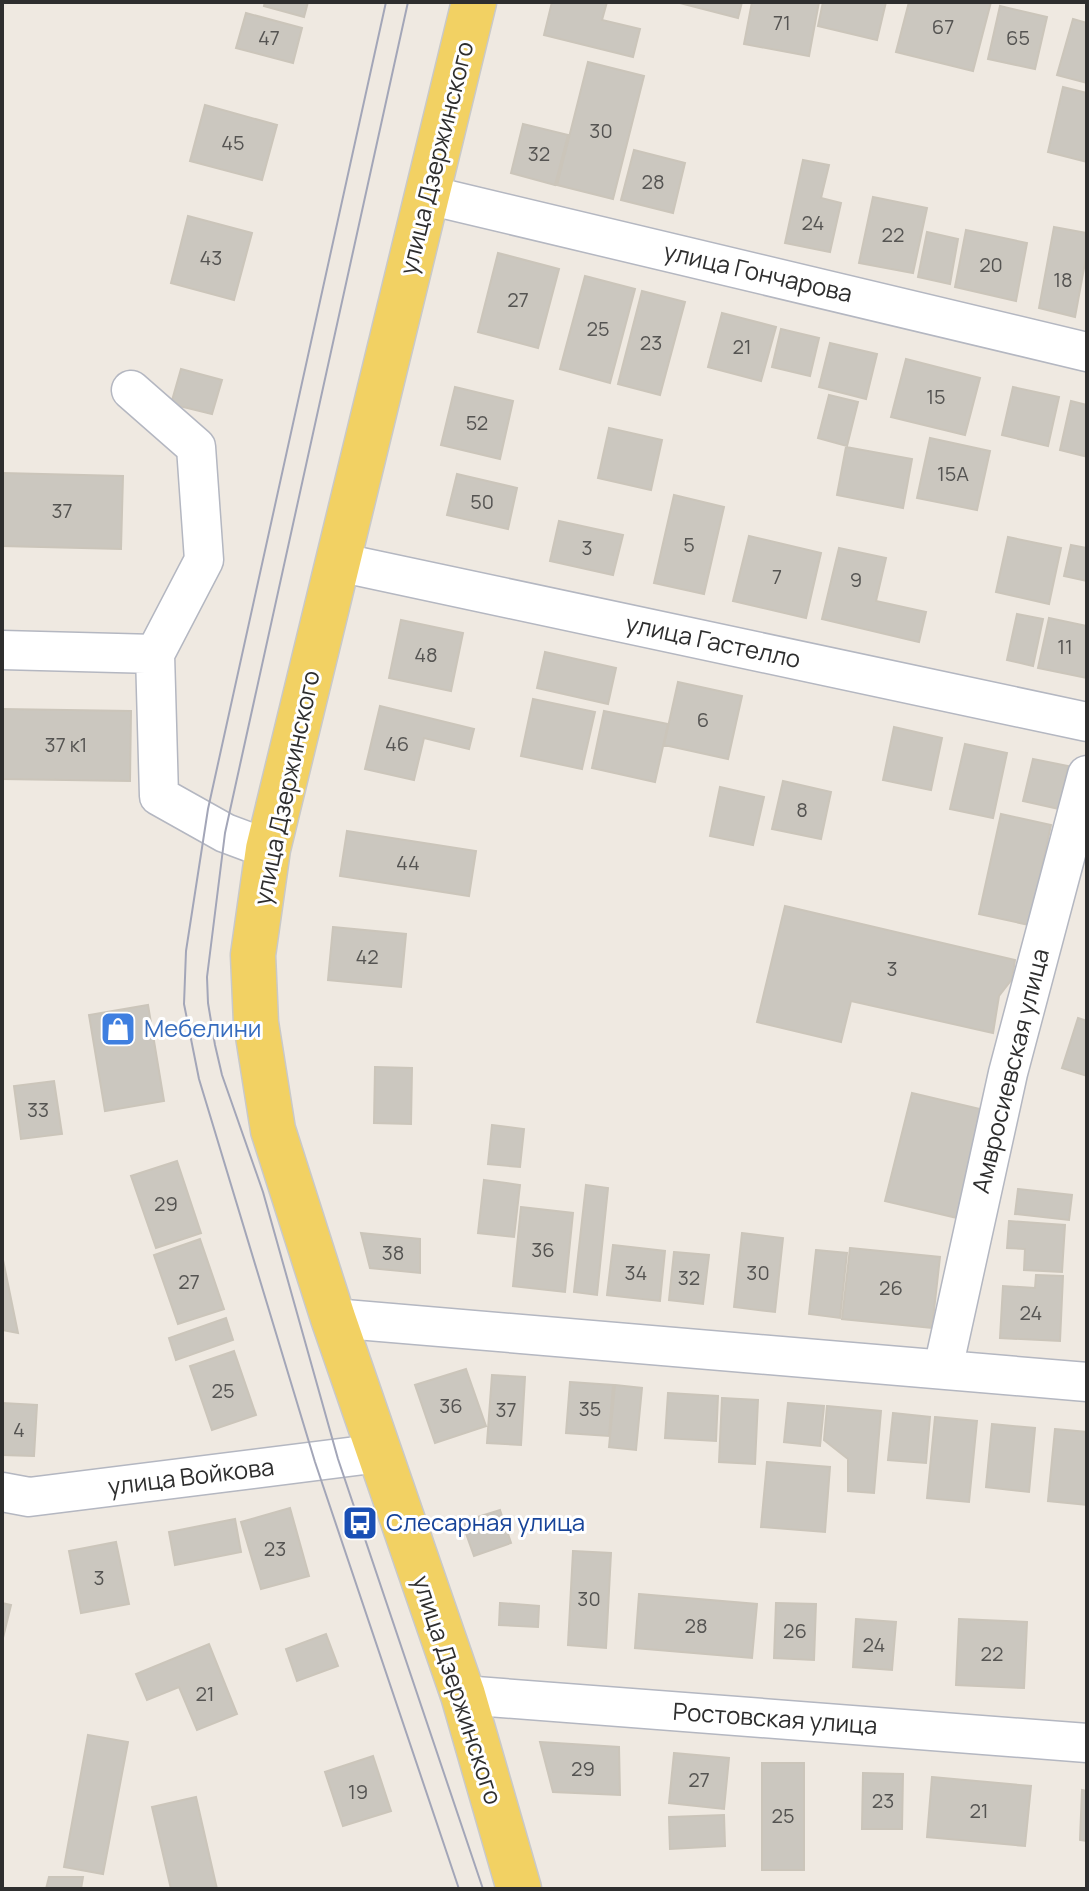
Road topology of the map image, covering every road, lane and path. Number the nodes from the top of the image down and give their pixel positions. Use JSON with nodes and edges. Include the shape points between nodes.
{"nodes":[{"id":1,"x":474,"y":2,"type":"edge"},
{"id":2,"x":428,"y":195,"type":"junction"},
{"id":3,"x":1087,"y":352,"type":"edge"},
{"id":4,"x":131,"y":390,"type":"dead end"},
{"id":5,"x":338,"y":562,"type":"junction"},
{"id":6,"x":2,"y":650,"type":"edge"},
{"id":7,"x":155,"y":654,"type":"junction"},
{"id":8,"x":1087,"y":722,"type":"edge"},
{"id":9,"x":1087,"y":775,"type":"edge"},
{"id":10,"x":268,"y":849,"type":"junction"},
{"id":11,"x":333,"y":1318,"type":"junction"},
{"id":12,"x":943,"y":1369,"type":"junction"},
{"id":13,"x":1087,"y":1382,"type":"edge"},
{"id":14,"x":380,"y":1453,"type":"junction"},
{"id":15,"x":2,"y":1492,"type":"edge"},
{"id":16,"x":463,"y":1695,"type":"junction"},
{"id":17,"x":1087,"y":1743,"type":"edge"},
{"id":18,"x":519,"y":1889,"type":"edge"}],
"edges":[{"from":1,"to":2,"type":"main road","name":"улица Дзержинского"},
{"from":2,"to":3,"type":"street","name":"улица Гончарова"},
{"from":2,"to":5,"type":"main road","name":"улица Дзержинского"},
{"from":4,"to":7,"type":"street","via":[[196,447],[204,560]]},
{"from":5,"to":8,"type":"street","name":"улица Гастелло"},
{"from":5,"to":10,"type":"main road","name":"улица Дзержинского"},
{"from":6,"to":7,"type":"street"},
{"from":7,"to":10,"type":"street","via":[[159,796],[225,833]]},
{"from":9,"to":12,"type":"street","name":"Амвросиевская улица","via":[[1008,1073]]},
{"from":10,"to":11,"type":"main road","name":"улица Дзержинского","via":[[253,955],[264,1081],[273,1130]]},
{"from":11,"to":12,"type":"street"},
{"from":11,"to":14,"type":"main road","name":"улица Дзержинского"},
{"from":12,"to":13,"type":"street"},
{"from":14,"to":15,"type":"street","name":"улица Войкова","via":[[29,1497]]},
{"from":14,"to":16,"type":"main road","name":"улица Дзержинского"},
{"from":16,"to":17,"type":"street","name":"Ростовская улица"},
{"from":16,"to":18,"type":"main road","name":"улица Дзержинского"}]}
